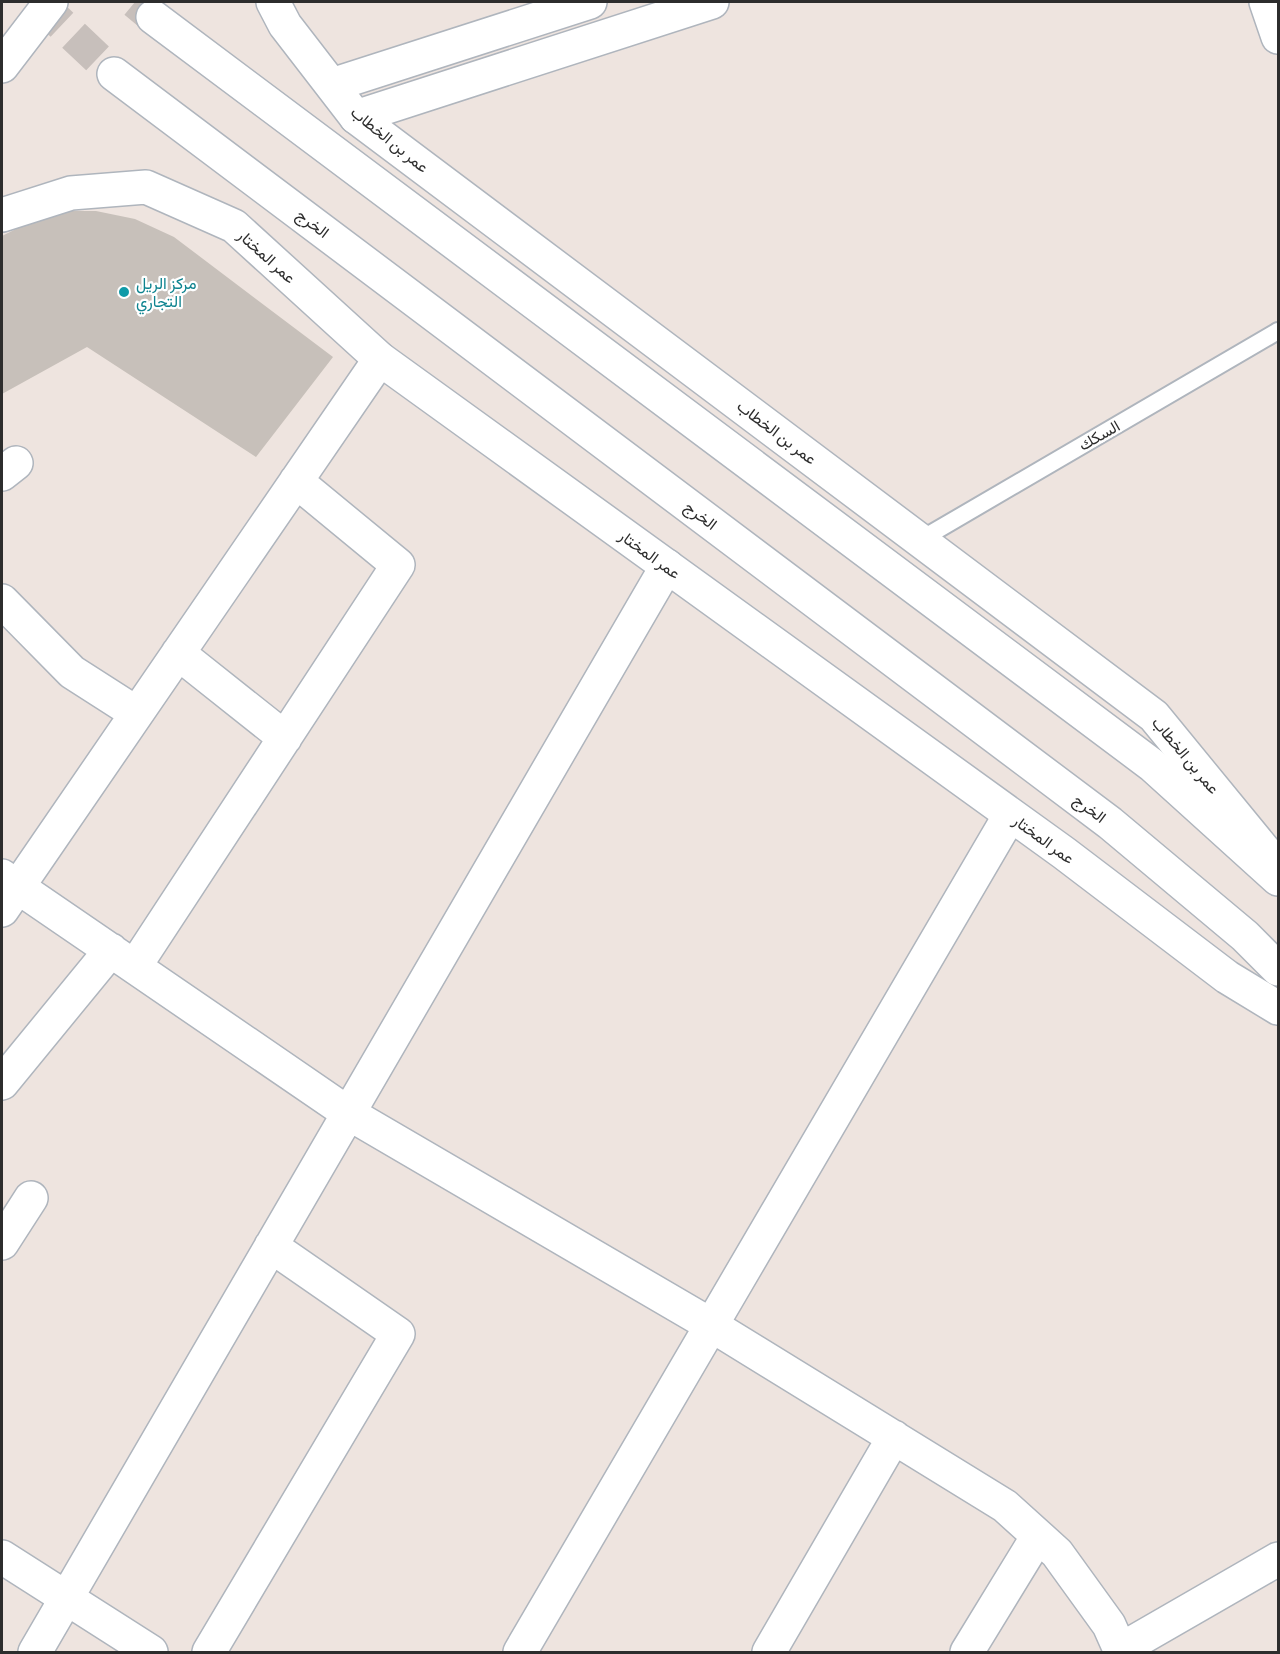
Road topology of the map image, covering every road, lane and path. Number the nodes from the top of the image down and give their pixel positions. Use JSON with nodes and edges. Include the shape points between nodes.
{"nodes":[{"id":1,"x":51,"y":2,"type":"edge"},
{"id":2,"x":273,"y":2,"type":"edge"},
{"id":3,"x":590,"y":2,"type":"edge"},
{"id":4,"x":712,"y":2,"type":"edge"},
{"id":5,"x":1266,"y":2,"type":"edge"},
{"id":6,"x":153,"y":17,"type":"tunnel mouth"},
{"id":7,"x":1278,"y":37,"type":"edge"},
{"id":8,"x":2,"y":66,"type":"edge"},
{"id":9,"x":114,"y":74,"type":"tunnel mouth"},
{"id":10,"x":332,"y":85,"type":"junction"},
{"id":11,"x":356,"y":117,"type":"junction"},
{"id":12,"x":2,"y":215,"type":"edge"},
{"id":13,"x":1278,"y":331,"type":"edge"},
{"id":14,"x":380,"y":359,"type":"junction"},
{"id":15,"x":296,"y":481,"type":"junction"},
{"id":16,"x":920,"y":540,"type":"junction"},
{"id":17,"x":667,"y":566,"type":"junction"},
{"id":18,"x":2,"y":602,"type":"edge"},
{"id":19,"x":178,"y":653,"type":"junction"},
{"id":20,"x":136,"y":713,"type":"junction"},
{"id":21,"x":285,"y":738,"type":"junction"},
{"id":22,"x":1010,"y":814,"type":"junction"},
{"id":23,"x":1278,"y":868,"type":"edge"},
{"id":24,"x":1278,"y":879,"type":"edge"},
{"id":25,"x":7,"y":890,"type":"edge"},
{"id":26,"x":123,"y":958,"type":"junction"},
{"id":27,"x":1278,"y":969,"type":"edge"},
{"id":28,"x":1278,"y":1008,"type":"edge"},
{"id":29,"x":2,"y":1083,"type":"edge"},
{"id":30,"x":348,"y":1113,"type":"junction"},
{"id":31,"x":31,"y":1198,"type":"dead end"},
{"id":32,"x":2,"y":1243,"type":"edge"},
{"id":33,"x":271,"y":1246,"type":"junction"},
{"id":34,"x":711,"y":1325,"type":"junction"},
{"id":35,"x":894,"y":1437,"type":"junction"},
{"id":36,"x":1038,"y":1536,"type":"junction"},
{"id":37,"x":2,"y":1557,"type":"edge"},
{"id":38,"x":1278,"y":1559,"type":"edge"},
{"id":39,"x":66,"y":1599,"type":"junction"},
{"id":40,"x":1121,"y":1652,"type":"edge"},
{"id":41,"x":34,"y":1653,"type":"edge"},
{"id":42,"x":151,"y":1653,"type":"edge"},
{"id":43,"x":209,"y":1653,"type":"edge"},
{"id":44,"x":520,"y":1653,"type":"edge"},
{"id":45,"x":769,"y":1653,"type":"edge"},
{"id":46,"x":967,"y":1653,"type":"edge"}],
"edges":[{"from":1,"to":8,"type":"street"},
{"from":2,"to":10,"type":"street","name":"عمر بن الخطاب","via":[[285,25]]},
{"from":3,"to":10,"type":"street"},
{"from":4,"to":11,"type":"street"},
{"from":5,"to":7,"type":"street"},
{"from":6,"to":24,"type":"street","via":[[1152,765]]},
{"from":9,"to":27,"type":"street","name":"الخرج","via":[[1110,823],[1245,936]]},
{"from":10,"to":11,"type":"street","name":"عمر بن الخطاب"},
{"from":11,"to":16,"type":"street","name":"عمر بن الخطاب"},
{"from":12,"to":14,"type":"street","name":"عمر المختار","via":[[71,193],[146,187],[234,226]]},
{"from":13,"to":16,"type":"lane","name":"السكك"},
{"from":14,"to":15,"type":"street"},
{"from":14,"to":17,"type":"street","name":"عمر المختار"},
{"from":15,"to":19,"type":"street"},
{"from":15,"to":21,"type":"street","via":[[398,566]]},
{"from":16,"to":23,"type":"street","name":"عمر بن الخطاب","via":[[1154,716]]},
{"from":17,"to":22,"type":"street","name":"عمر المختار"},
{"from":17,"to":30,"type":"street"},
{"from":18,"to":20,"type":"street","via":[[72,672]]},
{"from":19,"to":20,"type":"street"},
{"from":19,"to":21,"type":"street"},
{"from":20,"to":25,"type":"street"},
{"from":21,"to":26,"type":"street"},
{"from":22,"to":28,"type":"street","name":"عمر المختار","via":[[1227,977]]},
{"from":22,"to":34,"type":"street"},
{"from":25,"to":26,"type":"street"},
{"from":26,"to":29,"type":"street"},
{"from":26,"to":30,"type":"street"},
{"from":30,"to":33,"type":"street"},
{"from":30,"to":34,"type":"street"},
{"from":31,"to":32,"type":"street"},
{"from":33,"to":39,"type":"street"},
{"from":33,"to":43,"type":"street","via":[[398,1334]]},
{"from":34,"to":35,"type":"street"},
{"from":34,"to":44,"type":"street"},
{"from":35,"to":36,"type":"street","via":[[1005,1506]]},
{"from":35,"to":45,"type":"street"},
{"from":36,"to":40,"type":"street","via":[[1057,1553],[1110,1625]]},
{"from":36,"to":46,"type":"street"},
{"from":37,"to":39,"type":"street"},
{"from":38,"to":40,"type":"street"},
{"from":39,"to":41,"type":"street"},
{"from":39,"to":42,"type":"street"}]}
